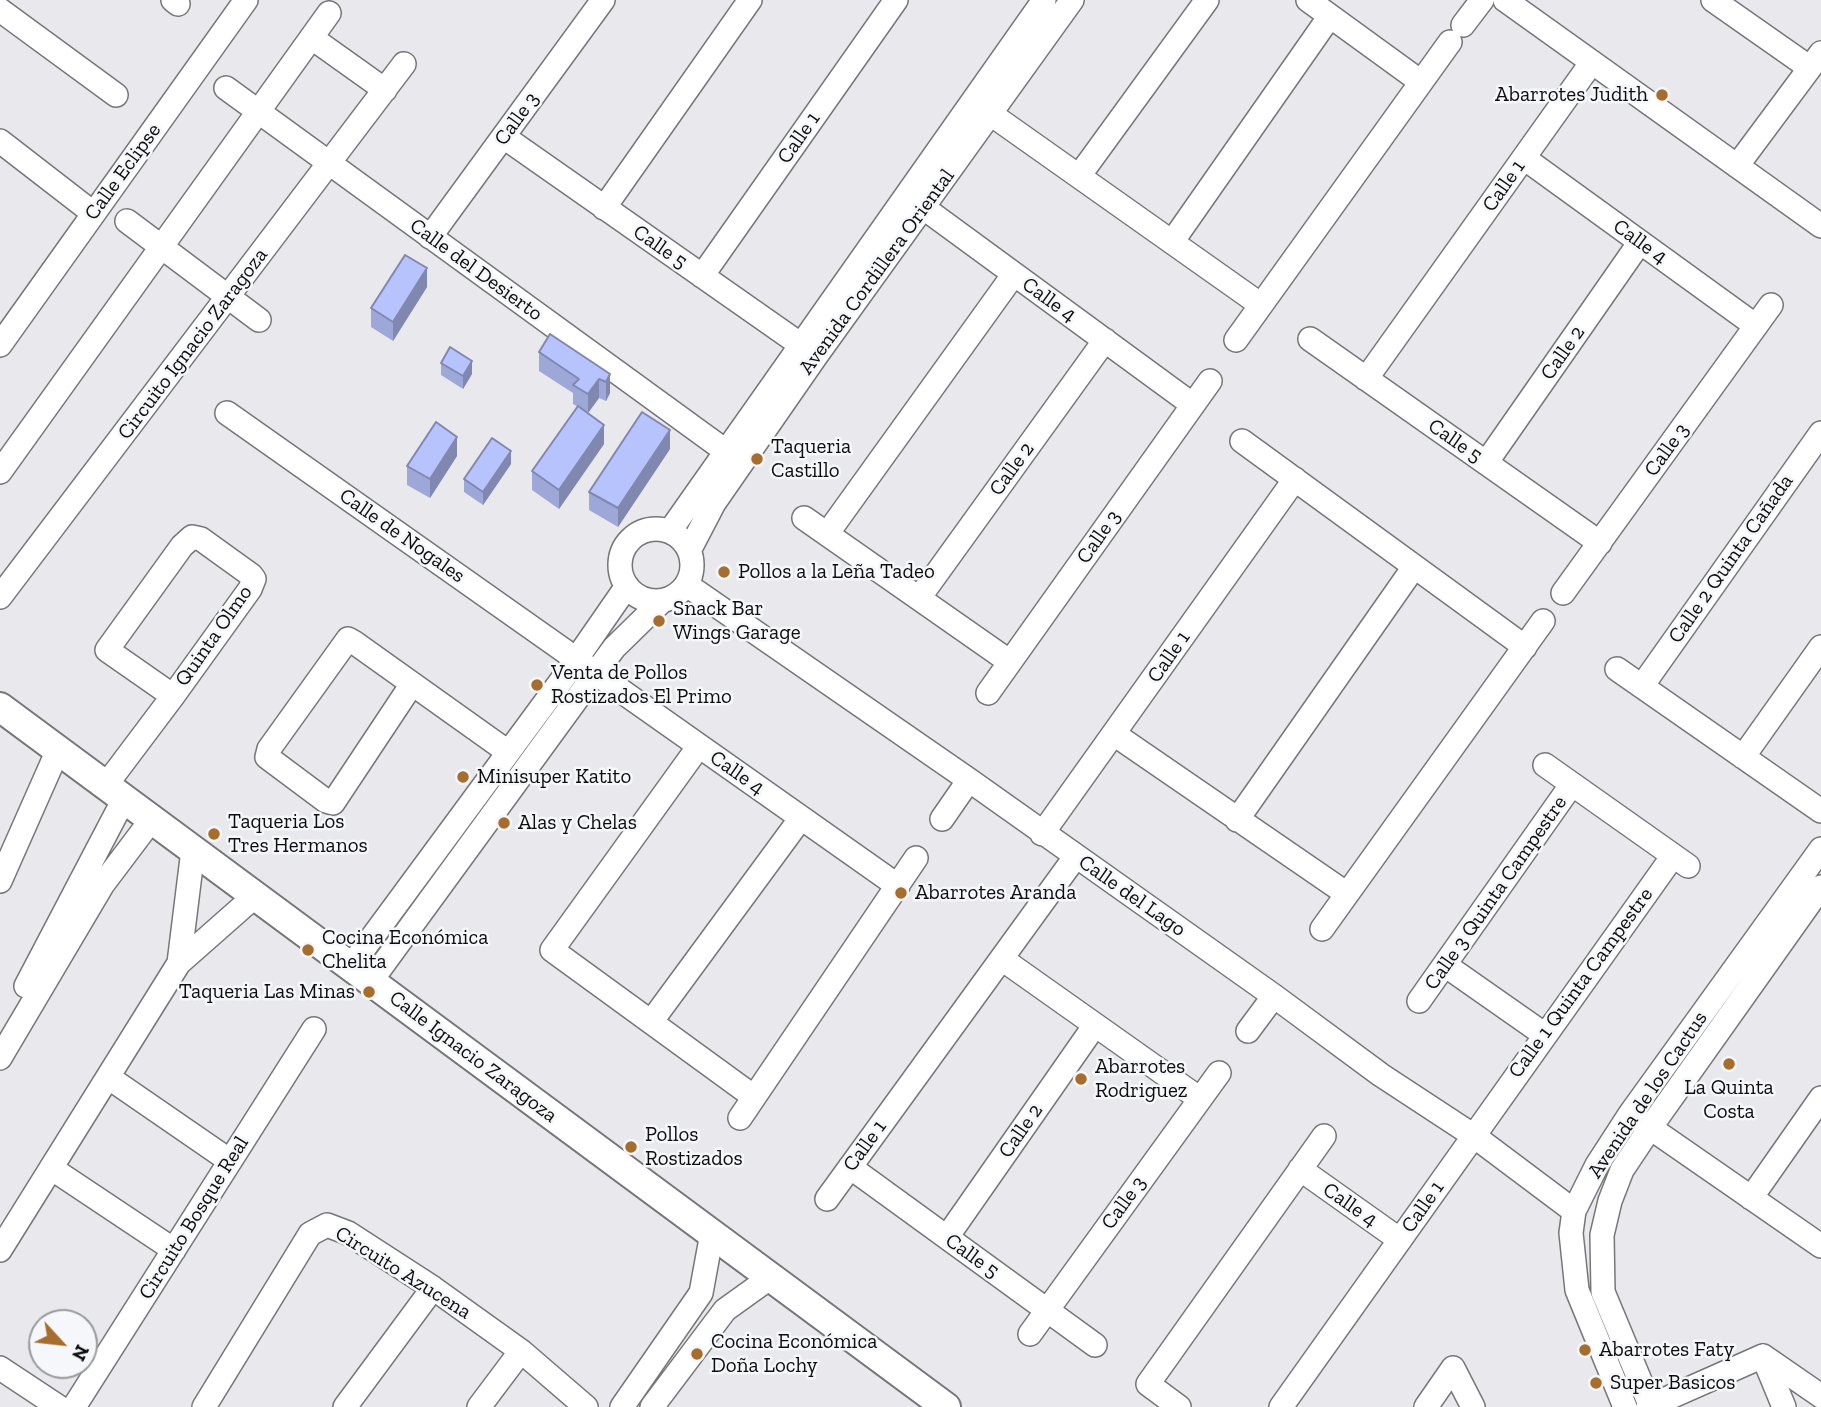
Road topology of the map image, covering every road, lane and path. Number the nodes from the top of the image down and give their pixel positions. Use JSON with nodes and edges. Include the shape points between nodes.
{"nodes":[{"id":1,"x":247,"y":0,"type":"edge"},
{"id":2,"x":603,"y":0,"type":"edge"},
{"id":3,"x":750,"y":0,"type":"edge"},
{"id":4,"x":896,"y":0,"type":"edge"},
{"id":5,"x":1044,"y":0,"type":"edge"},
{"id":6,"x":1072,"y":0,"type":"edge"},
{"id":7,"x":1207,"y":0,"type":"edge"},
{"id":8,"x":1308,"y":0,"type":"edge"},
{"id":9,"x":1482,"y":0,"type":"edge"},
{"id":10,"x":1505,"y":0,"type":"edge"},
{"id":11,"x":1713,"y":0,"type":"edge"},
{"id":12,"x":0,"y":10,"type":"edge"},
{"id":13,"x":329,"y":13,"type":"dead end"},
{"id":14,"x":1330,"y":16,"type":"junction"},
{"id":15,"x":312,"y":38,"type":"junction"},
{"id":16,"x":1815,"y":60,"type":"edge"},
{"id":17,"x":1592,"y":62,"type":"junction"},
{"id":18,"x":404,"y":64,"type":"dead end"},
{"id":19,"x":1421,"y":82,"type":"junction"},
{"id":20,"x":226,"y":88,"type":"dead end"},
{"id":21,"x":385,"y":90,"type":"junction"},
{"id":22,"x":116,"y":95,"type":"dead end"},
{"id":23,"x":981,"y":107,"type":"junction"},
{"id":24,"x":257,"y":111,"type":"junction"},
{"id":25,"x":504,"y":137,"type":"junction"},
{"id":26,"x":0,"y":141,"type":"edge"},
{"id":27,"x":1524,"y":158,"type":"junction"},
{"id":28,"x":330,"y":164,"type":"junction"},
{"id":29,"x":1737,"y":166,"type":"junction"},
{"id":30,"x":1079,"y":176,"type":"junction"},
{"id":31,"x":915,"y":202,"type":"junction"},
{"id":32,"x":604,"y":208,"type":"junction"},
{"id":33,"x":93,"y":213,"type":"junction"},
{"id":34,"x":127,"y":221,"type":"dead end"},
{"id":35,"x":1821,"y":226,"type":"edge"},
{"id":36,"x":430,"y":237,"type":"junction"},
{"id":37,"x":1172,"y":242,"type":"junction"},
{"id":38,"x":1640,"y":242,"type":"junction"},
{"id":39,"x":161,"y":246,"type":"junction"},
{"id":40,"x":1014,"y":274,"type":"junction"},
{"id":41,"x":702,"y":276,"type":"junction"},
{"id":42,"x":230,"y":298,"type":"junction"},
{"id":43,"x":1261,"y":304,"type":"junction"},
{"id":44,"x":1771,"y":306,"type":"dead end"},
{"id":45,"x":259,"y":320,"type":"dead end"},
{"id":46,"x":1756,"y":326,"type":"junction"},
{"id":47,"x":1310,"y":339,"type":"dead end"},
{"id":48,"x":1105,"y":340,"type":"junction"},
{"id":49,"x":1236,"y":340,"type":"dead end"},
{"id":50,"x":0,"y":345,"type":"edge"},
{"id":51,"x":808,"y":350,"type":"junction"},
{"id":52,"x":1366,"y":379,"type":"junction"},
{"id":53,"x":1210,"y":381,"type":"dead end"},
{"id":54,"x":1193,"y":405,"type":"junction"},
{"id":55,"x":227,"y":413,"type":"dead end"},
{"id":56,"x":1821,"y":433,"type":"edge"},
{"id":57,"x":1242,"y":441,"type":"dead end"},
{"id":58,"x":727,"y":452,"type":"junction"},
{"id":59,"x":1486,"y":463,"type":"junction"},
{"id":60,"x":0,"y":472,"type":"edge"},
{"id":61,"x":1295,"y":479,"type":"junction"},
{"id":62,"x":804,"y":518,"type":"dead end"},
{"id":63,"x":670,"y":531,"type":"junction"},
{"id":64,"x":827,"y":534,"type":"junction"},
{"id":65,"x":1600,"y":543,"type":"junction"},
{"id":66,"x":690,"y":549,"type":"junction"},
{"id":67,"x":1414,"y":567,"type":"junction"},
{"id":68,"x":688,"y":585,"type":"junction"},
{"id":69,"x":627,"y":586,"type":"junction"},
{"id":70,"x":1563,"y":593,"type":"dead end"},
{"id":71,"x":0,"y":597,"type":"edge"},
{"id":72,"x":919,"y":598,"type":"junction"},
{"id":73,"x":662,"y":601,"type":"junction"},
{"id":74,"x":1544,"y":621,"type":"dead end"},
{"id":75,"x":1525,"y":647,"type":"junction"},
{"id":76,"x":1821,"y":647,"type":"edge"},
{"id":77,"x":576,"y":660,"type":"junction"},
{"id":78,"x":1010,"y":662,"type":"junction"},
{"id":79,"x":1617,"y":669,"type":"dead end"},
{"id":80,"x":596,"y":673,"type":"junction"},
{"id":81,"x":412,"y":684,"type":"junction"},
{"id":82,"x":1642,"y":686,"type":"junction"},
{"id":83,"x":988,"y":693,"type":"dead end"},
{"id":84,"x":173,"y":696,"type":"junction"},
{"id":85,"x":0,"y":707,"type":"edge"},
{"id":86,"x":1114,"y":734,"type":"junction"},
{"id":87,"x":699,"y":746,"type":"junction"},
{"id":88,"x":58,"y":750,"type":"junction"},
{"id":89,"x":508,"y":752,"type":"junction"},
{"id":90,"x":1743,"y":757,"type":"junction"},
{"id":91,"x":1545,"y":765,"type":"dead end"},
{"id":92,"x":969,"y":780,"type":"junction"},
{"id":93,"x":1572,"y":784,"type":"junction"},
{"id":94,"x":115,"y":792,"type":"junction"},
{"id":95,"x":1818,"y":809,"type":"edge"},
{"id":96,"x":801,"y":818,"type":"junction"},
{"id":97,"x":152,"y":819,"type":"junction"},
{"id":98,"x":942,"y":820,"type":"dead end"},
{"id":99,"x":1237,"y":820,"type":"junction"},
{"id":100,"x":1042,"y":834,"type":"junction"},
{"id":101,"x":1821,"y":849,"type":"edge"},
{"id":102,"x":193,"y":850,"type":"junction"},
{"id":103,"x":1076,"y":856,"type":"junction"},
{"id":104,"x":916,"y":858,"type":"dead end"},
{"id":105,"x":425,"y":862,"type":"junction"},
{"id":106,"x":94,"y":879,"type":"junction"},
{"id":107,"x":446,"y":879,"type":"junction"},
{"id":108,"x":0,"y":881,"type":"edge"},
{"id":109,"x":898,"y":886,"type":"junction"},
{"id":110,"x":1821,"y":887,"type":"edge"},
{"id":111,"x":1347,"y":894,"type":"junction"},
{"id":112,"x":255,"y":896,"type":"junction"},
{"id":113,"x":1322,"y":929,"type":"dead end"},
{"id":114,"x":1002,"y":959,"type":"junction"},
{"id":115,"x":179,"y":964,"type":"junction"},
{"id":116,"x":1445,"y":965,"type":"junction"},
{"id":117,"x":361,"y":974,"type":"junction"},
{"id":118,"x":1274,"y":996,"type":"junction"},
{"id":119,"x":1419,"y":1001,"type":"dead end"},
{"id":120,"x":651,"y":1022,"type":"junction"},
{"id":121,"x":1095,"y":1025,"type":"junction"},
{"id":122,"x":314,"y":1029,"type":"dead end"},
{"id":123,"x":1248,"y":1031,"type":"dead end"},
{"id":124,"x":1545,"y":1035,"type":"junction"},
{"id":125,"x":0,"y":1036,"type":"edge"},
{"id":126,"x":0,"y":1058,"type":"edge"},
{"id":127,"x":1219,"y":1073,"type":"dead end"},
{"id":128,"x":108,"y":1077,"type":"junction"},
{"id":129,"x":754,"y":1097,"type":"junction"},
{"id":130,"x":1200,"y":1098,"type":"junction"},
{"id":131,"x":1821,"y":1098,"type":"edge"},
{"id":132,"x":1490,"y":1110,"type":"joint"},
{"id":133,"x":1630,"y":1114,"type":"junction"},
{"id":134,"x":740,"y":1118,"type":"dead end"},
{"id":135,"x":1650,"y":1128,"type":"junction"},
{"id":136,"x":1324,"y":1136,"type":"dead end"},
{"id":137,"x":1474,"y":1136,"type":"junction"},
{"id":138,"x":230,"y":1161,"type":"junction"},
{"id":139,"x":850,"y":1167,"type":"junction"},
{"id":140,"x":51,"y":1168,"type":"junction"},
{"id":141,"x":1300,"y":1170,"type":"junction"},
{"id":142,"x":1751,"y":1198,"type":"junction"},
{"id":143,"x":827,"y":1199,"type":"dead end"},
{"id":144,"x":1574,"y":1212,"type":"junction"},
{"id":145,"x":712,"y":1233,"type":"junction"},
{"id":146,"x":947,"y":1237,"type":"junction"},
{"id":147,"x":1400,"y":1240,"type":"junction"},
{"id":148,"x":1821,"y":1246,"type":"edge"},
{"id":149,"x":0,"y":1250,"type":"edge"},
{"id":150,"x":174,"y":1250,"type":"junction"},
{"id":151,"x":771,"y":1277,"type":"junction"},
{"id":152,"x":433,"y":1288,"type":"junction"},
{"id":153,"x":701,"y":1293,"type":"junction"},
{"id":154,"x":725,"y":1310,"type":"junction"},
{"id":155,"x":1047,"y":1311,"type":"junction"},
{"id":156,"x":1030,"y":1334,"type":"dead end"},
{"id":157,"x":1095,"y":1345,"type":"dead end"},
{"id":158,"x":522,"y":1350,"type":"junction"},
{"id":159,"x":1763,"y":1356,"type":"junction"},
{"id":160,"x":0,"y":1368,"type":"edge"},
{"id":161,"x":1821,"y":1396,"type":"edge"},
{"id":162,"x":59,"y":1407,"type":"edge"},
{"id":163,"x":74,"y":1407,"type":"edge"},
{"id":164,"x":204,"y":1407,"type":"edge"},
{"id":165,"x":345,"y":1407,"type":"edge"},
{"id":166,"x":479,"y":1407,"type":"edge"},
{"id":167,"x":586,"y":1407,"type":"edge"},
{"id":168,"x":622,"y":1407,"type":"edge"},
{"id":169,"x":652,"y":1407,"type":"edge"},
{"id":170,"x":946,"y":1407,"type":"edge"},
{"id":171,"x":1180,"y":1407,"type":"edge"},
{"id":172,"x":1281,"y":1407,"type":"edge"},
{"id":173,"x":1426,"y":1407,"type":"edge"},
{"id":174,"x":1473,"y":1407,"type":"edge"},
{"id":175,"x":1625,"y":1407,"type":"edge"},
{"id":176,"x":1650,"y":1407,"type":"edge"},
{"id":177,"x":1784,"y":1407,"type":"edge"}],
"edges":[{"from":1,"to":33,"type":"street","name":"Calle Eclipse"},
{"from":2,"to":25,"type":"street","name":"Calle 3"},
{"from":3,"to":32,"type":"street"},
{"from":4,"to":41,"type":"street","name":"Calle 1"},
{"from":5,"to":23,"type":"street","name":"Avenida Cordillera Oriental"},
{"from":6,"to":23,"type":"street","name":"Avenida Cordillera Oriental"},
{"from":7,"to":30,"type":"street"},
{"from":8,"to":14,"type":"street"},
{"from":9,"to":19,"type":"street"},
{"from":10,"to":17,"type":"street"},
{"from":11,"to":16,"type":"street"},
{"from":12,"to":22,"type":"street"},
{"from":13,"to":15,"type":"street"},
{"from":14,"to":19,"type":"street"},
{"from":14,"to":37,"type":"street"},
{"from":15,"to":21,"type":"street"},
{"from":15,"to":24,"type":"street"},
{"from":16,"to":29,"type":"street"},
{"from":17,"to":27,"type":"street","name":"Calle 1"},
{"from":17,"to":29,"type":"street"},
{"from":18,"to":21,"type":"street","name":"Circuito Ignacio Zaragoza"},
{"from":19,"to":43,"type":"street"},
{"from":20,"to":24,"type":"street","name":"Calle del Desierto"},
{"from":21,"to":28,"type":"street","name":"Circuito Ignacio Zaragoza"},
{"from":23,"to":30,"type":"street"},
{"from":23,"to":31,"type":"street","name":"Avenida Cordillera Oriental"},
{"from":24,"to":28,"type":"street","name":"Calle del Desierto"},
{"from":24,"to":39,"type":"street"},
{"from":25,"to":32,"type":"street","name":"Calle 5"},
{"from":25,"to":36,"type":"street","name":"Calle 3"},
{"from":26,"to":33,"type":"street"},
{"from":27,"to":38,"type":"street","name":"Calle 4"},
{"from":27,"to":52,"type":"street","name":"Calle 1"},
{"from":28,"to":36,"type":"street","name":"Calle del Desierto"},
{"from":28,"to":42,"type":"street","name":"Circuito Ignacio Zaragoza"},
{"from":29,"to":35,"type":"street"},
{"from":30,"to":37,"type":"street"},
{"from":31,"to":40,"type":"street","name":"Calle 4"},
{"from":31,"to":51,"type":"street","name":"Avenida Cordillera Oriental"},
{"from":32,"to":41,"type":"street","name":"Calle 5"},
{"from":33,"to":50,"type":"street","name":"Calle Eclipse"},
{"from":34,"to":39,"type":"street"},
{"from":36,"to":58,"type":"street","name":"Calle del Desierto"},
{"from":37,"to":43,"type":"street"},
{"from":38,"to":46,"type":"street","name":"Calle 4"},
{"from":38,"to":59,"type":"street","name":"Calle 2"},
{"from":39,"to":42,"type":"street"},
{"from":39,"to":60,"type":"street"},
{"from":40,"to":48,"type":"street","name":"Calle 4"},
{"from":40,"to":64,"type":"street"},
{"from":41,"to":51,"type":"street","name":"Calle 5"},
{"from":42,"to":45,"type":"street"},
{"from":42,"to":71,"type":"street","name":"Circuito Ignacio Zaragoza"},
{"from":43,"to":49,"type":"street"},
{"from":44,"to":46,"type":"street","name":"Calle 3"},
{"from":46,"to":65,"type":"street","name":"Calle 3"},
{"from":47,"to":52,"type":"street","name":"Calle 5"},
{"from":48,"to":54,"type":"street","name":"Calle 4"},
{"from":48,"to":72,"type":"street","name":"Calle 2"},
{"from":51,"to":58,"type":"street","name":"Avenida Cordillera Oriental"},
{"from":51,"to":66,"type":"street","name":"Avenida Cordillera Oriental"},
{"from":52,"to":59,"type":"street","name":"Calle 5"},
{"from":53,"to":54,"type":"street","name":"Calle 3"},
{"from":54,"to":78,"type":"street","name":"Calle 3"},
{"from":55,"to":77,"type":"street","name":"Calle de Nogales"},
{"from":56,"to":82,"type":"street","name":"Calle 2 Quinta Cañada"},
{"from":57,"to":61,"type":"street"},
{"from":58,"to":63,"type":"street","name":"Avenida Cordillera Oriental"},
{"from":59,"to":65,"type":"street","name":"Calle 5"},
{"from":61,"to":67,"type":"street"},
{"from":61,"to":86,"type":"street","name":"Calle 1"},
{"from":62,"to":64,"type":"street"},
{"from":63,"to":66,"type":"street"},
{"from":63,"to":69,"type":"street","via":[[644,530],[624,548],[621,574]]},
{"from":64,"to":72,"type":"street"},
{"from":65,"to":70,"type":"street","name":"Calle 3"},
{"from":66,"to":68,"type":"street","via":[[693,562]]},
{"from":67,"to":75,"type":"street"},
{"from":67,"to":99,"type":"street"},
{"from":68,"to":73,"type":"street"},
{"from":68,"to":92,"type":"street","name":"Calle del Lago"},
{"from":69,"to":73,"type":"street","via":[[636,595]]},
{"from":69,"to":77,"type":"street"},
{"from":72,"to":78,"type":"street"},
{"from":73,"to":80,"type":"street","via":[[614,648]]},
{"from":74,"to":75,"type":"street"},
{"from":75,"to":111,"type":"street"},
{"from":76,"to":90,"type":"street"},
{"from":77,"to":80,"type":"street","name":"Calle 4"},
{"from":77,"to":89,"type":"street"},
{"from":78,"to":83,"type":"street","name":"Calle 3"},
{"from":79,"to":82,"type":"street"},
{"from":80,"to":87,"type":"street","name":"Calle 4"},
{"from":80,"to":107,"type":"street"},
{"from":81,"to":81,"type":"street","via":[[348,639],[267,757],[333,803]]},
{"from":81,"to":89,"type":"street"},
{"from":82,"to":90,"type":"street"},
{"from":84,"to":84,"type":"street","name":"Quinta Olmo","via":[[254,579],[192,537],[107,650]]},
{"from":84,"to":94,"type":"street","name":"Quinta Olmo"},
{"from":85,"to":88,"type":"main road","name":"Calle Ignacio Zaragoza"},
{"from":86,"to":99,"type":"street"},
{"from":86,"to":100,"type":"street","name":"Calle 1"},
{"from":87,"to":96,"type":"street","name":"Calle 4"},
{"from":87,"to":120,"type":"street","via":[[552,950]]},
{"from":88,"to":94,"type":"main road","name":"Calle Ignacio Zaragoza"},
{"from":88,"to":108,"type":"street"},
{"from":89,"to":105,"type":"street"},
{"from":90,"to":95,"type":"street"},
{"from":91,"to":93,"type":"street"},
{"from":92,"to":98,"type":"street"},
{"from":92,"to":100,"type":"street","name":"Calle del Lago"},
{"from":93,"to":116,"type":"street","name":"Calle 3 Quinta Campestre"},
{"from":93,"to":124,"type":"street","name":"Calle 1 Quinta Campestre","via":[[1680,861]]},
{"from":94,"to":97,"type":"main road","name":"Calle Ignacio Zaragoza"},
{"from":94,"to":106,"type":"street","name":"Quinta Olmo"},
{"from":96,"to":109,"type":"street","name":"Calle 4"},
{"from":96,"to":120,"type":"street"},
{"from":97,"to":102,"type":"main road","name":"Calle Ignacio Zaragoza"},
{"from":97,"to":106,"type":"street"},
{"from":99,"to":111,"type":"street"},
{"from":100,"to":103,"type":"street","name":"Calle del Lago"},
{"from":101,"to":133,"type":"street","name":"Avenida de los Cactus"},
{"from":102,"to":112,"type":"main road","name":"Calle Ignacio Zaragoza"},
{"from":102,"to":115,"type":"street"},
{"from":103,"to":114,"type":"street","name":"Calle 1"},
{"from":103,"to":118,"type":"street","name":"Calle del Lago"},
{"from":104,"to":109,"type":"street"},
{"from":105,"to":107,"type":"street"},
{"from":105,"to":117,"type":"street"},
{"from":106,"to":125,"type":"street"},
{"from":106,"to":126,"type":"street"},
{"from":107,"to":117,"type":"street"},
{"from":109,"to":129,"type":"street"},
{"from":110,"to":135,"type":"street","name":"Avenida de los Cactus"},
{"from":111,"to":113,"type":"street"},
{"from":112,"to":115,"type":"street"},
{"from":112,"to":117,"type":"main road","name":"Calle Ignacio Zaragoza"},
{"from":114,"to":121,"type":"street"},
{"from":114,"to":139,"type":"street","name":"Calle 1"},
{"from":115,"to":128,"type":"street"},
{"from":116,"to":119,"type":"street","name":"Calle 3 Quinta Campestre"},
{"from":116,"to":124,"type":"street"},
{"from":117,"to":145,"type":"main road","name":"Calle Ignacio Zaragoza"},
{"from":118,"to":123,"type":"street"},
{"from":118,"to":137,"type":"street","name":"Calle del Lago"},
{"from":120,"to":129,"type":"street"},
{"from":121,"to":130,"type":"street"},
{"from":121,"to":146,"type":"street","name":"Calle 2"},
{"from":122,"to":138,"type":"street","name":"Circuito Bosque Real"},
{"from":124,"to":132,"type":"street","name":"Calle 1 Quinta Campestre"},
{"from":127,"to":130,"type":"street","name":"Calle 3"},
{"from":128,"to":138,"type":"street"},
{"from":128,"to":140,"type":"street"},
{"from":129,"to":134,"type":"street"},
{"from":130,"to":155,"type":"street","name":"Calle 3"},
{"from":131,"to":142,"type":"street"},
{"from":132,"to":137,"type":"street","name":"Calle 1"},
{"from":133,"to":135,"type":"street"},
{"from":133,"to":144,"type":"street","name":"Avenida de los Cactus"},
{"from":135,"to":142,"type":"street"},
{"from":135,"to":176,"type":"street","name":"Avenida de los Cactus","via":[[1622,1170],[1610,1201],[1601,1263],[1604,1292]]},
{"from":136,"to":141,"type":"street"},
{"from":137,"to":144,"type":"street","name":"Calle del Lago"},
{"from":137,"to":147,"type":"street","name":"Calle 1"},
{"from":138,"to":150,"type":"street","name":"Circuito Bosque Real"},
{"from":139,"to":143,"type":"street","name":"Calle 1"},
{"from":139,"to":146,"type":"street","name":"Calle 5"},
{"from":140,"to":149,"type":"street"},
{"from":140,"to":150,"type":"street"},
{"from":141,"to":147,"type":"street","name":"Calle 4"},
{"from":141,"to":171,"type":"street","via":[[1148,1384]]},
{"from":142,"to":148,"type":"street"},
{"from":144,"to":175,"type":"street","name":"Avenida de los Cactus","via":[[1571,1233],[1577,1290]]},
{"from":145,"to":151,"type":"main road","name":"Calle Ignacio Zaragoza"},
{"from":145,"to":153,"type":"street"},
{"from":146,"to":155,"type":"street","name":"Calle 5"},
{"from":147,"to":172,"type":"street","name":"Calle 1"},
{"from":150,"to":163,"type":"street","name":"Circuito Bosque Real"},
{"from":151,"to":154,"type":"street"},
{"from":151,"to":170,"type":"main road","name":"Calle Ignacio Zaragoza"},
{"from":152,"to":158,"type":"street","name":"Circuito Azucena"},
{"from":152,"to":164,"type":"street","name":"Circuito Azucena","via":[[348,1233],[327,1225],[310,1234]]},
{"from":152,"to":165,"type":"street"},
{"from":153,"to":154,"type":"street"},
{"from":153,"to":168,"type":"street"},
{"from":154,"to":169,"type":"street"},
{"from":155,"to":156,"type":"street","name":"Calle 3"},
{"from":155,"to":157,"type":"street","name":"Calle 5"},
{"from":158,"to":166,"type":"street"},
{"from":158,"to":167,"type":"street","name":"Circuito Azucena"},
{"from":159,"to":161,"type":"street"},
{"from":159,"to":176,"type":"street"},
{"from":159,"to":177,"type":"street"},
{"from":160,"to":162,"type":"street"},
{"from":173,"to":174,"type":"street","via":[[1453,1368]]}]}
